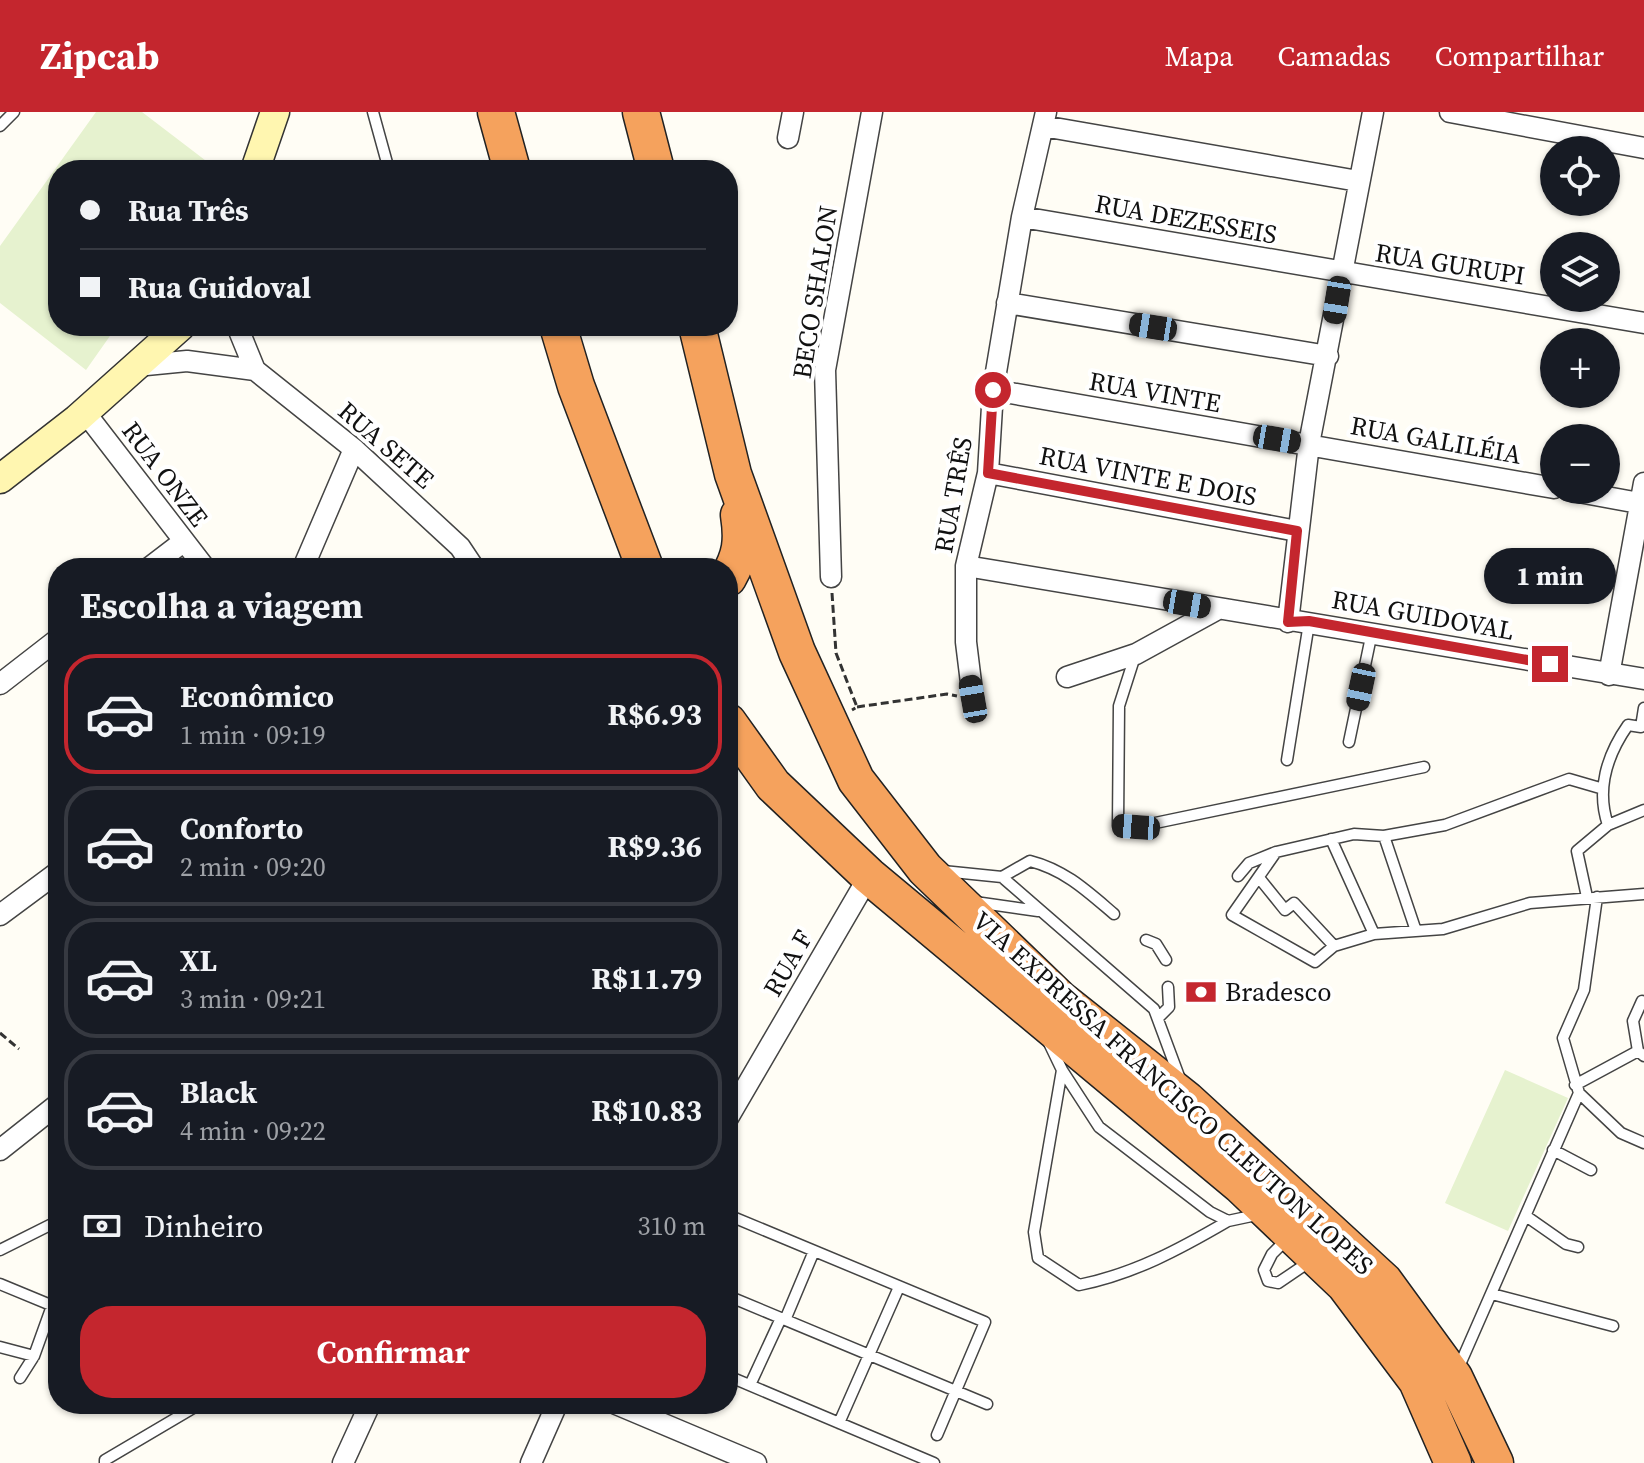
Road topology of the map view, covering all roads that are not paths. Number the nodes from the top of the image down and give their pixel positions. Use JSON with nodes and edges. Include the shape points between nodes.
{"nodes":[{"id":1,"x":14,"y":112,"type":"edge"},
{"id":2,"x":275,"y":112,"type":"edge"},
{"id":3,"x":373,"y":112,"type":"edge"},
{"id":4,"x":496,"y":112,"type":"edge"},
{"id":5,"x":641,"y":112,"type":"edge"},
{"id":6,"x":793,"y":112,"type":"edge"},
{"id":7,"x":872,"y":112,"type":"edge"},
{"id":8,"x":1373,"y":112,"type":"edge"},
{"id":9,"x":1450,"y":112,"type":"edge"},
{"id":10,"x":1045,"y":119,"type":"edge"},
{"id":11,"x":0,"y":126,"type":"edge"},
{"id":12,"x":788,"y":138,"type":"dead end"},
{"id":13,"x":1644,"y":148,"type":"edge"},
{"id":14,"x":258,"y":160,"type":"edge"},
{"id":15,"x":386,"y":160,"type":"edge"},
{"id":16,"x":509,"y":160,"type":"edge"},
{"id":17,"x":653,"y":160,"type":"edge"},
{"id":18,"x":1358,"y":181,"type":"junction"},
{"id":19,"x":1022,"y":217,"type":"junction"},
{"id":20,"x":1341,"y":272,"type":"junction"},
{"id":21,"x":1007,"y":303,"type":"junction"},
{"id":22,"x":1644,"y":323,"type":"edge"},
{"id":23,"x":170,"y":336,"type":"edge"},
{"id":24,"x":241,"y":336,"type":"edge"},
{"id":25,"x":561,"y":336,"type":"edge"},
{"id":26,"x":699,"y":336,"type":"edge"},
{"id":27,"x":1328,"y":356,"type":"junction"},
{"id":28,"x":136,"y":366,"type":"junction"},
{"id":29,"x":255,"y":370,"type":"junction"},
{"id":30,"x":993,"y":390,"type":"junction"},
{"id":31,"x":84,"y":411,"type":"junction"},
{"id":32,"x":1309,"y":444,"type":"junction"},
{"id":33,"x":354,"y":449,"type":"junction"},
{"id":34,"x":0,"y":467,"type":"edge"},
{"id":35,"x":988,"y":473,"type":"junction"},
{"id":36,"x":733,"y":474,"type":"junction"},
{"id":37,"x":0,"y":479,"type":"edge"},
{"id":38,"x":1540,"y":485,"type":"edge"},
{"id":39,"x":1620,"y":495,"type":"edge"},
{"id":40,"x":1643,"y":497,"type":"edge"},
{"id":41,"x":1297,"y":531,"type":"junction"},
{"id":42,"x":183,"y":542,"type":"junction"},
{"id":43,"x":162,"y":558,"type":"edge"},
{"id":44,"x":197,"y":558,"type":"edge"},
{"id":45,"x":307,"y":558,"type":"edge"},
{"id":46,"x":467,"y":558,"type":"edge"},
{"id":47,"x":645,"y":558,"type":"edge"},
{"id":48,"x":738,"y":561,"type":"edge"},
{"id":49,"x":966,"y":566,"type":"junction"},
{"id":50,"x":831,"y":577,"type":"road end"},
{"id":51,"x":1218,"y":609,"type":"junction"},
{"id":52,"x":1309,"y":621,"type":"junction"},
{"id":53,"x":1288,"y":622,"type":"junction"},
{"id":54,"x":1372,"y":632,"type":"junction"},
{"id":55,"x":48,"y":647,"type":"edge"},
{"id":56,"x":1136,"y":654,"type":"junction"},
{"id":57,"x":1609,"y":675,"type":"junction"},
{"id":58,"x":1067,"y":677,"type":"dead end"},
{"id":59,"x":1644,"y":679,"type":"edge"},
{"id":60,"x":0,"y":684,"type":"edge"},
{"id":61,"x":973,"y":699,"type":"road end"},
{"id":62,"x":1644,"y":708,"type":"edge"},
{"id":63,"x":738,"y":736,"type":"edge"},
{"id":64,"x":1349,"y":742,"type":"dead end"},
{"id":65,"x":1287,"y":760,"type":"dead end"},
{"id":66,"x":1424,"y":767,"type":"dead end"},
{"id":67,"x":1600,"y":788,"type":"junction"},
{"id":68,"x":1644,"y":810,"type":"edge"},
{"id":69,"x":1608,"y":825,"type":"junction"},
{"id":70,"x":1384,"y":836,"type":"junction"},
{"id":71,"x":1331,"y":839,"type":"junction"},
{"id":72,"x":1276,"y":852,"type":"junction"},
{"id":73,"x":925,"y":869,"type":"junction"},
{"id":74,"x":869,"y":876,"type":"junction"},
{"id":75,"x":1238,"y":876,"type":"dead end"},
{"id":76,"x":1002,"y":877,"type":"junction"},
{"id":77,"x":48,"y":879,"type":"edge"},
{"id":78,"x":1260,"y":879,"type":"junction"},
{"id":79,"x":1644,"y":894,"type":"edge"},
{"id":80,"x":1592,"y":897,"type":"junction"},
{"id":81,"x":956,"y":900,"type":"junction"},
{"id":82,"x":1040,"y":911,"type":"junction"},
{"id":83,"x":1114,"y":914,"type":"dead end"},
{"id":84,"x":0,"y":915,"type":"edge"},
{"id":85,"x":1416,"y":931,"type":"junction"},
{"id":86,"x":1374,"y":934,"type":"junction"},
{"id":87,"x":1146,"y":940,"type":"dead end"},
{"id":88,"x":1334,"y":946,"type":"junction"},
{"id":89,"x":1166,"y":960,"type":"dead end"},
{"id":90,"x":1168,"y":987,"type":"dead end"},
{"id":91,"x":1642,"y":1001,"type":"dead end"},
{"id":92,"x":1158,"y":1018,"type":"junction"},
{"id":93,"x":1038,"y":1019,"type":"junction"},
{"id":94,"x":1641,"y":1054,"type":"edge"},
{"id":95,"x":1062,"y":1070,"type":"junction"},
{"id":96,"x":1577,"y":1089,"type":"junction"},
{"id":97,"x":1187,"y":1100,"type":"junction"},
{"id":98,"x":738,"y":1101,"type":"edge"},
{"id":99,"x":48,"y":1112,"type":"edge"},
{"id":100,"x":1644,"y":1143,"type":"edge"},
{"id":101,"x":0,"y":1150,"type":"edge"},
{"id":102,"x":1553,"y":1150,"type":"junction"},
{"id":103,"x":1591,"y":1170,"type":"dead end"},
{"id":104,"x":1526,"y":1216,"type":"junction"},
{"id":105,"x":738,"y":1219,"type":"edge"},
{"id":106,"x":1228,"y":1221,"type":"junction"},
{"id":107,"x":48,"y":1226,"type":"edge"},
{"id":108,"x":1293,"y":1234,"type":"junction"},
{"id":109,"x":1578,"y":1247,"type":"dead end"},
{"id":110,"x":0,"y":1250,"type":"edge"},
{"id":111,"x":814,"y":1251,"type":"junction"},
{"id":112,"x":0,"y":1284,"type":"edge"},
{"id":113,"x":899,"y":1287,"type":"junction"},
{"id":114,"x":1492,"y":1294,"type":"junction"},
{"id":115,"x":738,"y":1300,"type":"edge"},
{"id":116,"x":48,"y":1304,"type":"edge"},
{"id":117,"x":783,"y":1319,"type":"junction"},
{"id":118,"x":48,"y":1323,"type":"edge"},
{"id":119,"x":1613,"y":1326,"type":"dead end"},
{"id":120,"x":0,"y":1347,"type":"edge"},
{"id":121,"x":869,"y":1354,"type":"junction"},
{"id":122,"x":34,"y":1356,"type":"junction"},
{"id":123,"x":1454,"y":1377,"type":"junction"},
{"id":124,"x":20,"y":1378,"type":"dead end"},
{"id":125,"x":738,"y":1380,"type":"edge"},
{"id":126,"x":750,"y":1385,"type":"junction"},
{"id":127,"x":956,"y":1391,"type":"junction"},
{"id":128,"x":987,"y":1404,"type":"dead end"},
{"id":129,"x":183,"y":1414,"type":"edge"},
{"id":130,"x":365,"y":1414,"type":"edge"},
{"id":131,"x":553,"y":1414,"type":"edge"},
{"id":132,"x":637,"y":1414,"type":"edge"},
{"id":133,"x":839,"y":1423,"type":"junction"},
{"id":134,"x":937,"y":1435,"type":"dead end"},
{"id":135,"x":729,"y":1458,"type":"edge"},
{"id":136,"x":105,"y":1463,"type":"edge"},
{"id":137,"x":343,"y":1463,"type":"edge"},
{"id":138,"x":531,"y":1463,"type":"edge"},
{"id":139,"x":756,"y":1463,"type":"edge"},
{"id":140,"x":934,"y":1463,"type":"edge"},
{"id":141,"x":1453,"y":1463,"type":"edge"},
{"id":142,"x":1495,"y":1463,"type":"edge"}],
"edges":[{"from":1,"to":11,"type":"lane"},
{"from":2,"to":14,"type":"street"},
{"from":3,"to":15,"type":"lane"},
{"from":4,"to":16,"type":"highway"},
{"from":5,"to":17,"type":"highway"},
{"from":6,"to":12,"type":"street"},
{"from":7,"to":50,"type":"street","name":"BECO SHALON","via":[[825,370]]},
{"from":8,"to":18,"type":"street"},
{"from":9,"to":13,"type":"street"},
{"from":10,"to":18,"type":"street"},
{"from":10,"to":19,"type":"street","name":"RUA TRÊS"},
{"from":18,"to":20,"type":"street"},
{"from":19,"to":20,"type":"street","name":"RUA DEZESSEIS"},
{"from":19,"to":21,"type":"street","name":"RUA TRÊS"},
{"from":20,"to":22,"type":"street","name":"RUA GURUPI"},
{"from":20,"to":27,"type":"street"},
{"from":21,"to":27,"type":"street"},
{"from":21,"to":30,"type":"street","name":"RUA TRÊS"},
{"from":23,"to":28,"type":"street"},
{"from":24,"to":29,"type":"street","name":"RUA SETE"},
{"from":25,"to":47,"type":"highway"},
{"from":26,"to":36,"type":"highway","name":"VIA EXPRESSA FRANCISCO CLEUTON LOPES"},
{"from":27,"to":32,"type":"street"},
{"from":28,"to":29,"type":"street","via":[[187,361]]},
{"from":28,"to":31,"type":"street"},
{"from":29,"to":33,"type":"street","name":"RUA SETE"},
{"from":30,"to":32,"type":"street","name":"RUA VINTE"},
{"from":30,"to":35,"type":"street","name":"RUA TRÊS"},
{"from":31,"to":34,"type":"street","via":[[72,411]]},
{"from":31,"to":37,"type":"street"},
{"from":31,"to":42,"type":"street","name":"RUA ONZE"},
{"from":32,"to":38,"type":"street","name":"RUA GALILÉIA"},
{"from":32,"to":41,"type":"street"},
{"from":33,"to":45,"type":"street"},
{"from":33,"to":46,"type":"street","name":"RUA SETE"},
{"from":35,"to":41,"type":"street","name":"RUA VINTE E DOIS"},
{"from":35,"to":49,"type":"street","name":"RUA TRÊS"},
{"from":36,"to":48,"type":"highway","via":[[743,541]]},
{"from":36,"to":73,"type":"highway","name":"VIA EXPRESSA FRANCISCO CLEUTON LOPES","via":[[797,652],[843,716],[856,780]]},
{"from":39,"to":40,"type":"street"},
{"from":40,"to":57,"type":"street"},
{"from":41,"to":53,"type":"street"},
{"from":42,"to":43,"type":"street"},
{"from":42,"to":44,"type":"street","name":"RUA ONZE"},
{"from":49,"to":51,"type":"street","name":"RUA GUIDOVAL"},
{"from":49,"to":61,"type":"street","name":"RUA TRÊS"},
{"from":51,"to":53,"type":"street","name":"RUA GUIDOVAL"},
{"from":51,"to":56,"type":"street"},
{"from":52,"to":53,"type":"street","name":"RUA GUIDOVAL"},
{"from":52,"to":54,"type":"street","name":"RUA GUIDOVAL"},
{"from":52,"to":65,"type":"lane"},
{"from":54,"to":57,"type":"street","name":"RUA GUIDOVAL"},
{"from":54,"to":64,"type":"lane"},
{"from":55,"to":60,"type":"street"},
{"from":56,"to":58,"type":"street"},
{"from":56,"to":66,"type":"lane","via":[[1119,706],[1118,826],[1136,827]]},
{"from":57,"to":59,"type":"street","name":"RUA GUIDOVAL"},
{"from":62,"to":67,"type":"lane","via":[[1641,727],[1628,725],[1620,737]]},
{"from":63,"to":74,"type":"highway","name":"VIA EXPRESSA FRANCISCO CLEUTON LOPES","via":[[773,785]]},
{"from":67,"to":69,"type":"lane"},
{"from":67,"to":70,"type":"lane","via":[[1569,779],[1445,825]]},
{"from":68,"to":69,"type":"lane"},
{"from":69,"to":80,"type":"lane","via":[[1577,851]]},
{"from":70,"to":71,"type":"lane"},
{"from":70,"to":85,"type":"lane"},
{"from":71,"to":72,"type":"lane"},
{"from":71,"to":86,"type":"lane"},
{"from":72,"to":75,"type":"lane","via":[[1249,863]]},
{"from":72,"to":78,"type":"lane"},
{"from":73,"to":76,"type":"lane"},
{"from":73,"to":81,"type":"highway","name":"VIA EXPRESSA FRANCISCO CLEUTON LOPES"},
{"from":74,"to":93,"type":"highway","name":"VIA EXPRESSA FRANCISCO CLEUTON LOPES"},
{"from":74,"to":98,"type":"street","name":"RUA F"},
{"from":76,"to":82,"type":"lane"},
{"from":76,"to":83,"type":"lane","via":[[1030,861],[1050,866]]},
{"from":77,"to":84,"type":"street"},
{"from":78,"to":88,"type":"lane","via":[[1285,910],[1294,903]]},
{"from":78,"to":88,"type":"lane","via":[[1232,915],[1315,962]]},
{"from":79,"to":80,"type":"lane"},
{"from":80,"to":85,"type":"lane","via":[[1530,903],[1443,929]]},
{"from":80,"to":96,"type":"lane","via":[[1584,990],[1563,1038]]},
{"from":81,"to":82,"type":"lane"},
{"from":81,"to":97,"type":"highway","name":"VIA EXPRESSA FRANCISCO CLEUTON LOPES","via":[[1060,999]]},
{"from":82,"to":92,"type":"lane"},
{"from":85,"to":86,"type":"lane"},
{"from":86,"to":88,"type":"lane"},
{"from":87,"to":89,"type":"lane","via":[[1156,944]]},
{"from":90,"to":92,"type":"lane","via":[[1169,1007]]},
{"from":91,"to":94,"type":"lane","via":[[1633,1021]]},
{"from":92,"to":97,"type":"lane"},
{"from":93,"to":95,"type":"lane"},
{"from":93,"to":108,"type":"highway","name":"VIA EXPRESSA FRANCISCO CLEUTON LOPES"},
{"from":94,"to":96,"type":"lane"},
{"from":95,"to":106,"type":"lane","via":[[1099,1127]]},
{"from":95,"to":106,"type":"lane","via":[[1034,1232],[1038,1258],[1079,1285],[1162,1259]]},
{"from":96,"to":100,"type":"lane","via":[[1621,1133]]},
{"from":96,"to":102,"type":"lane"},
{"from":97,"to":123,"type":"highway","name":"VIA EXPRESSA FRANCISCO CLEUTON LOPES","via":[[1384,1281]]},
{"from":99,"to":101,"type":"street"},
{"from":102,"to":103,"type":"lane"},
{"from":102,"to":104,"type":"lane"},
{"from":104,"to":109,"type":"lane"},
{"from":104,"to":114,"type":"lane"},
{"from":105,"to":111,"type":"lane"},
{"from":106,"to":108,"type":"lane"},
{"from":107,"to":110,"type":"lane"},
{"from":108,"to":141,"type":"highway","name":"VIA EXPRESSA FRANCISCO CLEUTON LOPES","via":[[1345,1285],[1417,1381]]},
{"from":111,"to":113,"type":"lane"},
{"from":111,"to":117,"type":"lane"},
{"from":112,"to":116,"type":"lane"},
{"from":113,"to":121,"type":"lane"},
{"from":113,"to":127,"type":"lane","via":[[985,1322]]},
{"from":114,"to":119,"type":"lane"},
{"from":114,"to":123,"type":"lane"},
{"from":115,"to":117,"type":"lane"},
{"from":117,"to":121,"type":"lane"},
{"from":117,"to":126,"type":"lane"},
{"from":118,"to":122,"type":"lane"},
{"from":120,"to":122,"type":"lane"},
{"from":121,"to":127,"type":"lane"},
{"from":121,"to":133,"type":"lane"},
{"from":122,"to":124,"type":"lane"},
{"from":123,"to":142,"type":"highway","name":"VIA EXPRESSA FRANCISCO CLEUTON LOPES"},
{"from":125,"to":126,"type":"lane"},
{"from":126,"to":133,"type":"lane"},
{"from":127,"to":128,"type":"lane"},
{"from":127,"to":134,"type":"lane"},
{"from":129,"to":136,"type":"lane"},
{"from":130,"to":137,"type":"street"},
{"from":131,"to":138,"type":"street"},
{"from":132,"to":135,"type":"street"},
{"from":133,"to":140,"type":"lane"},
{"from":135,"to":139,"type":"street"}]}
